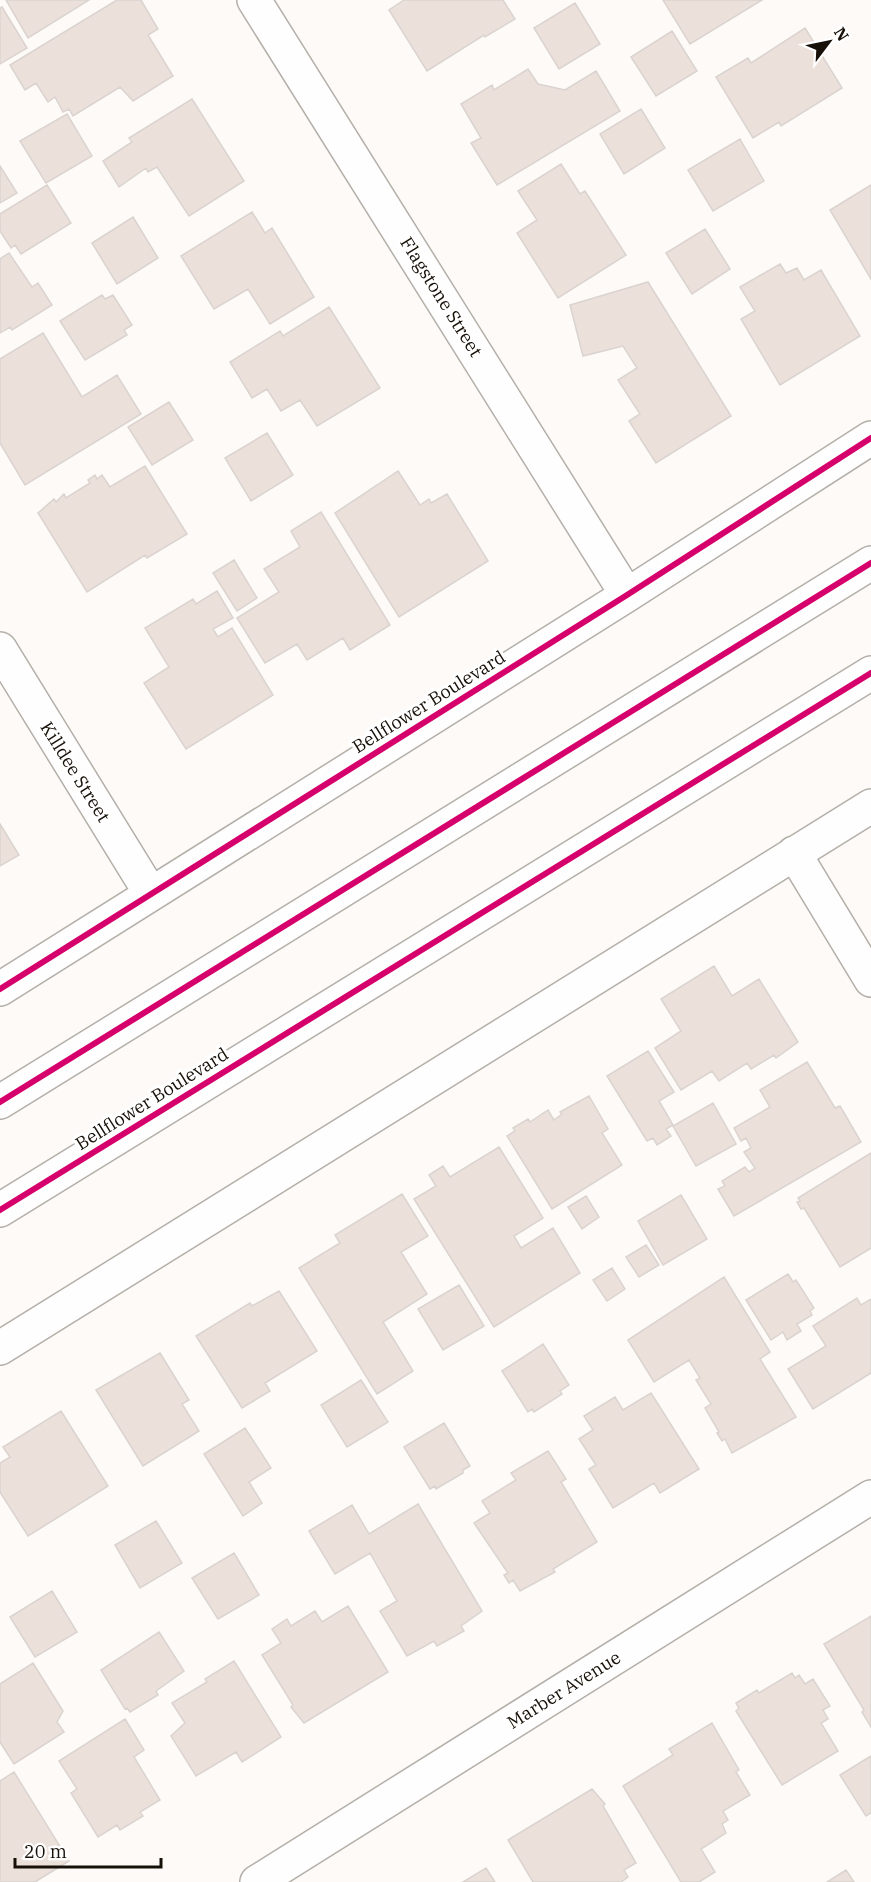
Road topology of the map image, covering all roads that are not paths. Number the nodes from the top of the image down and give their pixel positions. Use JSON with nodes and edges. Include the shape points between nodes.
{"nodes":[{"id":1,"x":254,"y":0,"type":"edge"},
{"id":2,"x":871,"y":438,"type":"edge"},
{"id":3,"x":871,"y":563,"type":"edge"},
{"id":4,"x":627,"y":595,"type":"junction"},
{"id":5,"x":0,"y":650,"type":"edge"},
{"id":6,"x":871,"y":673,"type":"edge"},
{"id":7,"x":871,"y":806,"type":"edge"},
{"id":8,"x":794,"y":853,"type":"junction"},
{"id":9,"x":151,"y":894,"type":"junction"},
{"id":10,"x":871,"y":980,"type":"edge"},
{"id":11,"x":0,"y":988,"type":"edge"},
{"id":12,"x":0,"y":1102,"type":"edge"},
{"id":13,"x":0,"y":1210,"type":"edge"},
{"id":14,"x":0,"y":1348,"type":"edge"},
{"id":15,"x":871,"y":1497,"type":"edge"},
{"id":16,"x":257,"y":1882,"type":"edge"}],
"edges":[{"from":1,"to":4,"type":"street","name":"Flagstone Street"},
{"from":2,"to":4,"type":"street","name":"Bellflower Boulevard"},
{"from":3,"to":12,"type":"street"},
{"from":4,"to":9,"type":"street","name":"Bellflower Boulevard"},
{"from":5,"to":9,"type":"street","name":"Killdee Street"},
{"from":6,"to":13,"type":"street","name":"Bellflower Boulevard"},
{"from":7,"to":8,"type":"street"},
{"from":8,"to":10,"type":"street"},
{"from":8,"to":14,"type":"street"},
{"from":9,"to":11,"type":"street","name":"Bellflower Boulevard"},
{"from":15,"to":16,"type":"street","name":"Marber Avenue"}]}
